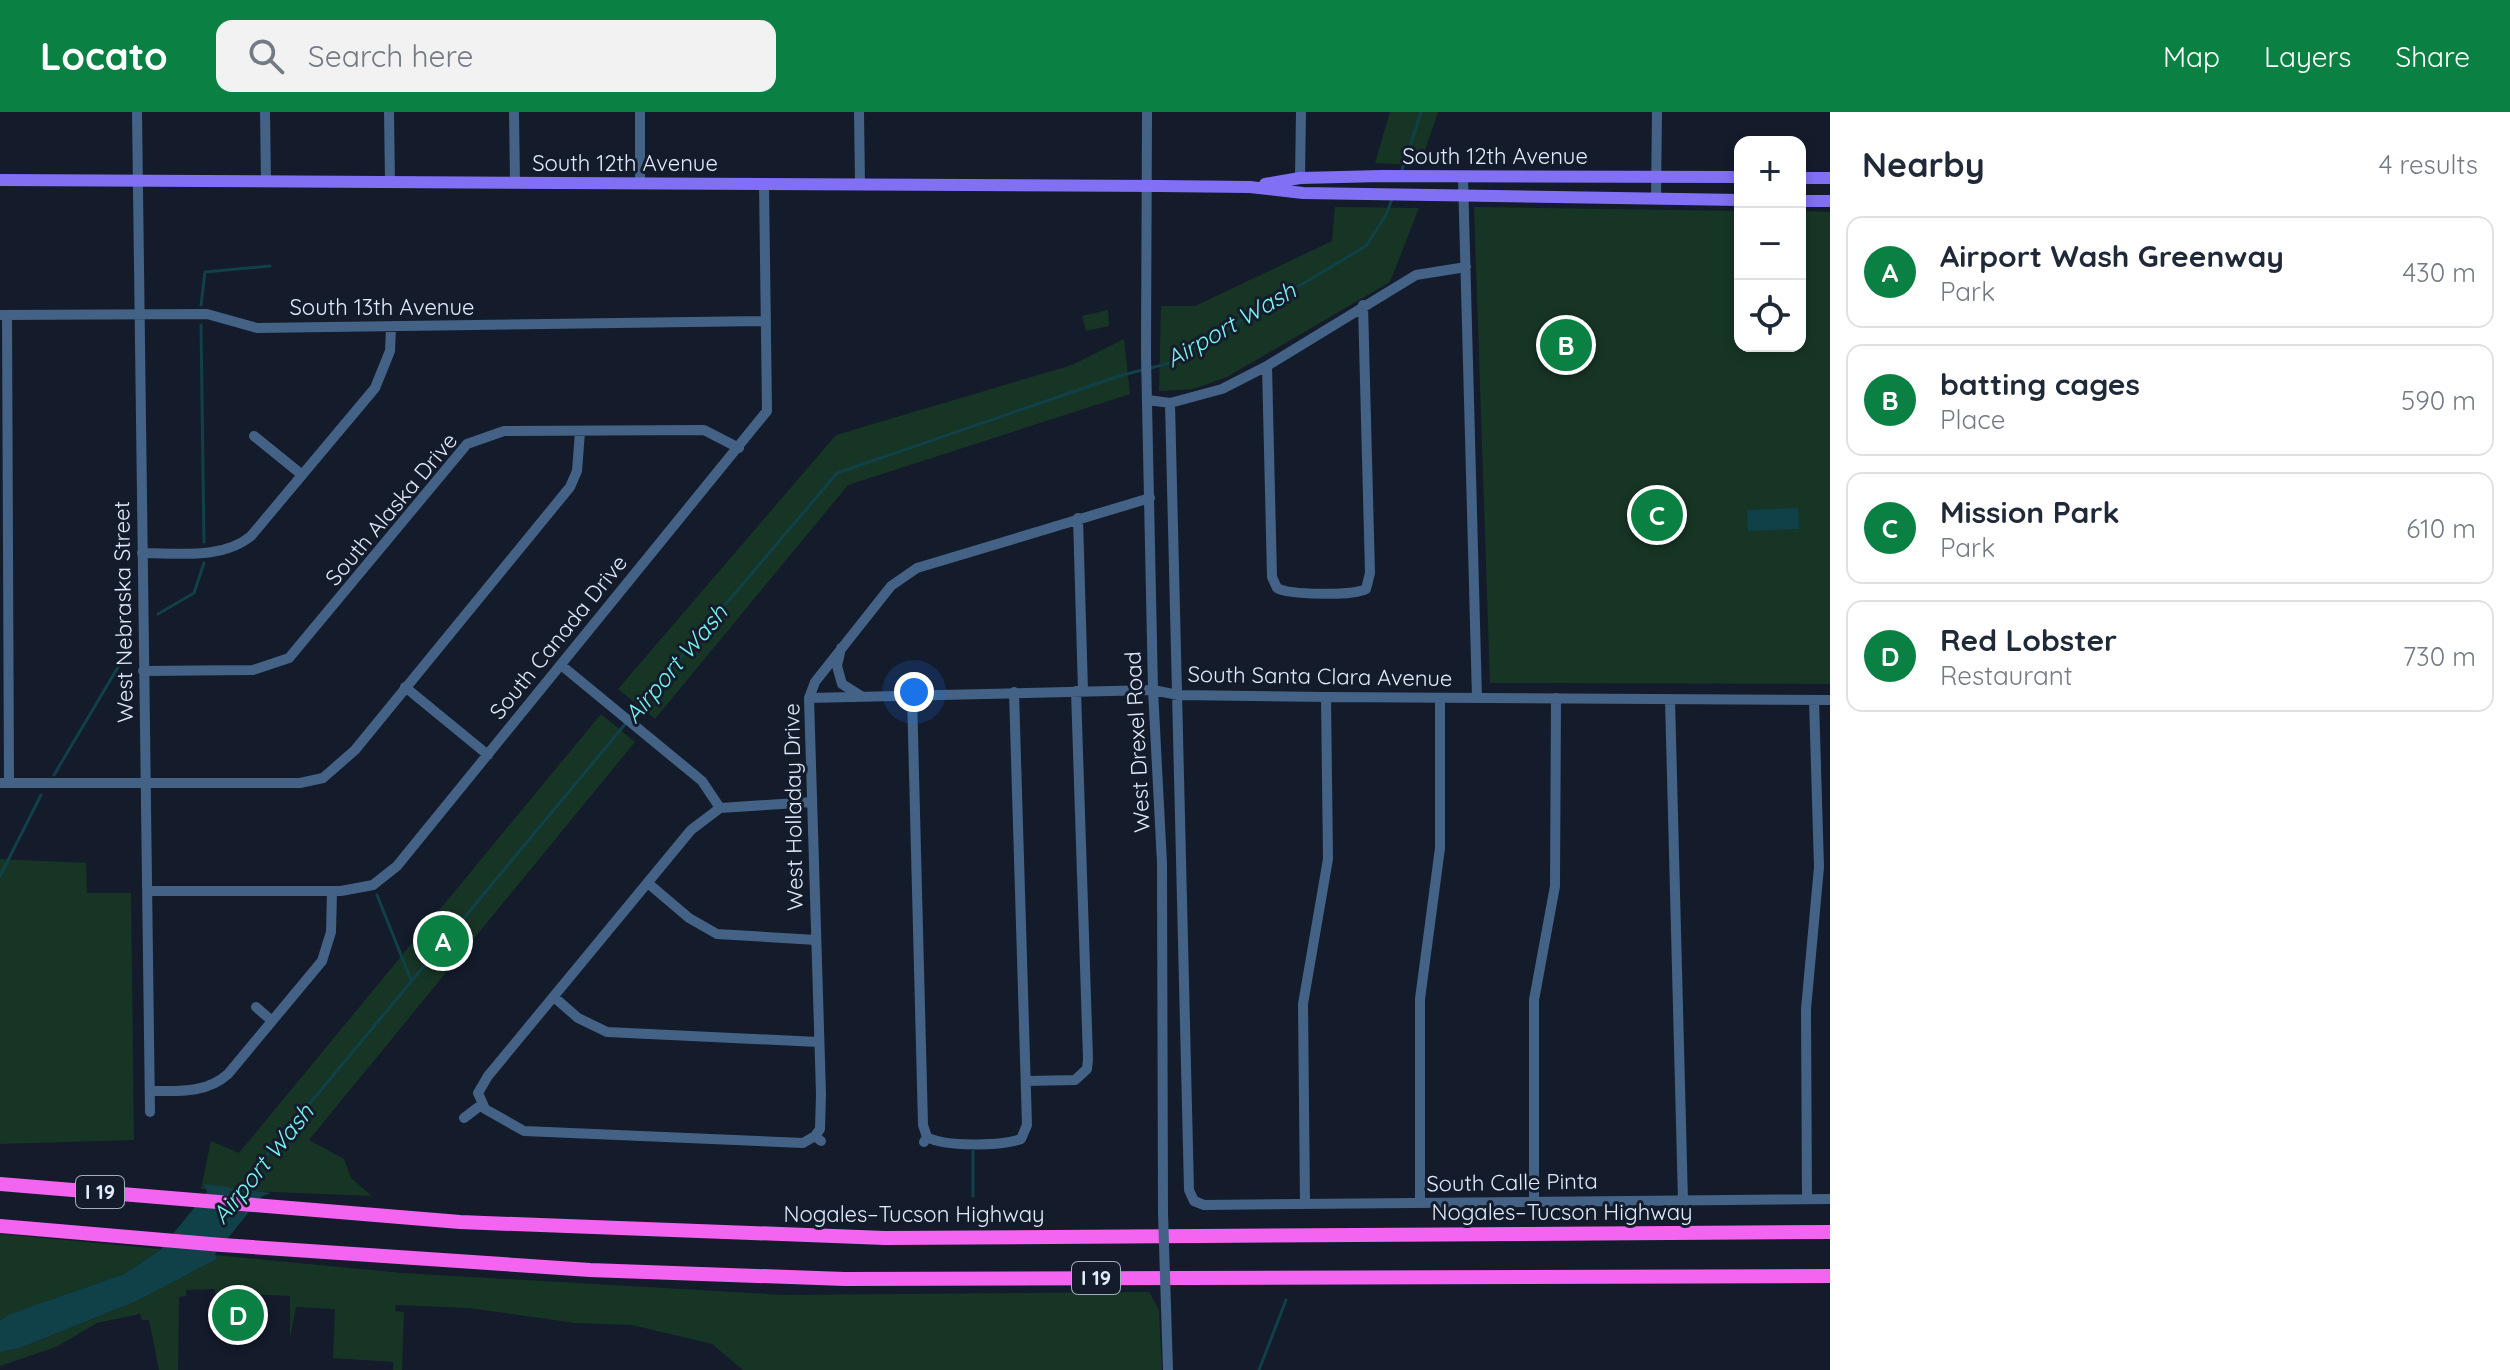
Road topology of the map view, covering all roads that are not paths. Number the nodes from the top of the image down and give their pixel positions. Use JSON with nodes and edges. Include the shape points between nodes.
{"nodes":[{"id":1,"x":137,"y":112,"type":"edge"},
{"id":2,"x":265,"y":112,"type":"edge"},
{"id":3,"x":389,"y":112,"type":"edge"},
{"id":4,"x":514,"y":112,"type":"edge"},
{"id":5,"x":640,"y":112,"type":"edge"},
{"id":6,"x":859,"y":112,"type":"edge"},
{"id":7,"x":1147,"y":112,"type":"edge"},
{"id":8,"x":1301,"y":112,"type":"edge"},
{"id":9,"x":1657,"y":112,"type":"edge"},
{"id":10,"x":1656,"y":176,"type":"junction"},
{"id":11,"x":1463,"y":177,"type":"junction"},
{"id":12,"x":1734,"y":177,"type":"edge"},
{"id":13,"x":1300,"y":178,"type":"junction"},
{"id":14,"x":1806,"y":178,"type":"edge"},
{"id":15,"x":1830,"y":178,"type":"edge"},
{"id":16,"x":137,"y":179,"type":"junction"},
{"id":17,"x":0,"y":180,"type":"edge"},
{"id":18,"x":266,"y":182,"type":"junction"},
{"id":19,"x":390,"y":182,"type":"junction"},
{"id":20,"x":515,"y":182,"type":"junction"},
{"id":21,"x":640,"y":183,"type":"junction"},
{"id":22,"x":764,"y":183,"type":"junction"},
{"id":23,"x":860,"y":184,"type":"junction"},
{"id":24,"x":1146,"y":186,"type":"junction"},
{"id":25,"x":1250,"y":187,"type":"junction"},
{"id":26,"x":1465,"y":196,"type":"junction"},
{"id":27,"x":1656,"y":198,"type":"junction"},
{"id":28,"x":1734,"y":200,"type":"edge"},
{"id":29,"x":1806,"y":201,"type":"edge"},
{"id":30,"x":1830,"y":201,"type":"edge"},
{"id":31,"x":1466,"y":267,"type":"junction"},
{"id":32,"x":1363,"y":305,"type":"junction"},
{"id":33,"x":3,"y":315,"type":"edge"},
{"id":34,"x":139,"y":315,"type":"junction"},
{"id":35,"x":766,"y":321,"type":"junction"},
{"id":36,"x":391,"y":328,"type":"junction"},
{"id":37,"x":1267,"y":366,"type":"junction"},
{"id":38,"x":1148,"y":400,"type":"junction"},
{"id":39,"x":1170,"y":403,"type":"junction"},
{"id":40,"x":580,"y":432,"type":"junction"},
{"id":41,"x":254,"y":436,"type":"dead end"},
{"id":42,"x":739,"y":448,"type":"junction"},
{"id":43,"x":301,"y":474,"type":"junction"},
{"id":44,"x":1150,"y":498,"type":"junction"},
{"id":45,"x":1078,"y":518,"type":"junction"},
{"id":46,"x":142,"y":553,"type":"junction"},
{"id":47,"x":841,"y":646,"type":"junction"},
{"id":48,"x":561,"y":665,"type":"junction"},
{"id":49,"x":143,"y":671,"type":"junction"},
{"id":50,"x":405,"y":687,"type":"junction"},
{"id":51,"x":1153,"y":690,"type":"junction"},
{"id":52,"x":1080,"y":691,"type":"junction"},
{"id":53,"x":1014,"y":692,"type":"junction"},
{"id":54,"x":912,"y":695,"type":"junction"},
{"id":55,"x":1178,"y":695,"type":"junction"},
{"id":56,"x":863,"y":697,"type":"junction"},
{"id":57,"x":1326,"y":697,"type":"junction"},
{"id":58,"x":809,"y":698,"type":"junction"},
{"id":59,"x":1440,"y":698,"type":"junction"},
{"id":60,"x":1477,"y":698,"type":"junction"},
{"id":61,"x":1556,"y":698,"type":"junction"},
{"id":62,"x":1670,"y":699,"type":"junction"},
{"id":63,"x":1814,"y":700,"type":"junction"},
{"id":64,"x":1830,"y":700,"type":"edge"},
{"id":65,"x":488,"y":755,"type":"junction"},
{"id":66,"x":4,"y":783,"type":"edge"},
{"id":67,"x":148,"y":785,"type":"junction"},
{"id":68,"x":812,"y":802,"type":"junction"},
{"id":69,"x":720,"y":808,"type":"junction"},
{"id":70,"x":649,"y":884,"type":"junction"},
{"id":71,"x":148,"y":891,"type":"junction"},
{"id":72,"x":332,"y":891,"type":"junction"},
{"id":73,"x":816,"y":940,"type":"junction"},
{"id":74,"x":554,"y":997,"type":"junction"},
{"id":75,"x":256,"y":1007,"type":"dead end"},
{"id":76,"x":271,"y":1020,"type":"junction"},
{"id":77,"x":818,"y":1042,"type":"junction"},
{"id":78,"x":1026,"y":1081,"type":"junction"},
{"id":79,"x":150,"y":1091,"type":"junction"},
{"id":80,"x":481,"y":1104,"type":"junction"},
{"id":81,"x":150,"y":1112,"type":"dead end"},
{"id":82,"x":464,"y":1118,"type":"dead end"},
{"id":83,"x":0,"y":1184,"type":"edge"},
{"id":84,"x":1807,"y":1199,"type":"junction"},
{"id":85,"x":1830,"y":1199,"type":"edge"},
{"id":86,"x":1194,"y":1201,"type":"joint"},
{"id":87,"x":1683,"y":1201,"type":"junction"},
{"id":88,"x":1534,"y":1202,"type":"junction"},
{"id":89,"x":1305,"y":1203,"type":"junction"},
{"id":90,"x":1420,"y":1203,"type":"junction"},
{"id":91,"x":0,"y":1226,"type":"edge"},
{"id":92,"x":1830,"y":1232,"type":"edge"},
{"id":93,"x":1830,"y":1276,"type":"edge"},
{"id":94,"x":1168,"y":1370,"type":"edge"}],
"edges":[{"from":1,"to":16,"type":"street","name":"West Nebraska Street"},
{"from":2,"to":18,"type":"street"},
{"from":3,"to":19,"type":"street"},
{"from":4,"to":20,"type":"street"},
{"from":5,"to":21,"type":"street"},
{"from":6,"to":23,"type":"street"},
{"from":7,"to":24,"type":"street","name":"West Drexel Road"},
{"from":8,"to":13,"type":"street"},
{"from":9,"to":10,"type":"street"},
{"from":10,"to":11,"type":"main road","name":"South 12th Avenue"},
{"from":10,"to":12,"type":"main road","name":"South 12th Avenue"},
{"from":10,"to":27,"type":"street"},
{"from":11,"to":13,"type":"main road","name":"South 12th Avenue"},
{"from":11,"to":26,"type":"street"},
{"from":13,"to":25,"type":"main road","name":"South 12th Avenue"},
{"from":14,"to":15,"type":"main road"},
{"from":16,"to":17,"type":"main road","name":"South 12th Avenue"},
{"from":16,"to":18,"type":"main road","name":"South 12th Avenue"},
{"from":16,"to":34,"type":"street","name":"West Nebraska Street"},
{"from":18,"to":19,"type":"main road","name":"South 12th Avenue"},
{"from":19,"to":20,"type":"main road","name":"South 12th Avenue"},
{"from":20,"to":21,"type":"main road","name":"South 12th Avenue"},
{"from":21,"to":22,"type":"main road","name":"South 12th Avenue"},
{"from":22,"to":23,"type":"main road","name":"South 12th Avenue"},
{"from":22,"to":35,"type":"street","name":"South Canada Drive"},
{"from":23,"to":24,"type":"main road","name":"South 12th Avenue"},
{"from":24,"to":25,"type":"main road","name":"South 12th Avenue"},
{"from":24,"to":38,"type":"street","name":"West Drexel Road"},
{"from":25,"to":26,"type":"main road","name":"South 12th Avenue"},
{"from":26,"to":27,"type":"main road","name":"South 12th Avenue"},
{"from":26,"to":31,"type":"street"},
{"from":27,"to":28,"type":"main road","name":"South 12th Avenue"},
{"from":29,"to":30,"type":"main road"},
{"from":31,"to":32,"type":"street","via":[[1416,275]]},
{"from":31,"to":60,"type":"street"},
{"from":32,"to":37,"type":"street"},
{"from":32,"to":37,"type":"street","via":[[1369,592],[1273,592]]},
{"from":33,"to":34,"type":"street","name":"South 13th Avenue"},
{"from":33,"to":66,"type":"street"},
{"from":34,"to":36,"type":"street","name":"South 13th Avenue","via":[[218,315],[257,328]]},
{"from":34,"to":46,"type":"street","name":"West Nebraska Street"},
{"from":35,"to":36,"type":"street","name":"South 13th Avenue"},
{"from":35,"to":42,"type":"street","name":"South Canada Drive","via":[[767,411]]},
{"from":36,"to":43,"type":"street","via":[[390,351],[375,388]]},
{"from":37,"to":39,"type":"street","via":[[1222,389]]},
{"from":38,"to":39,"type":"street"},
{"from":38,"to":44,"type":"street","name":"West Drexel Road"},
{"from":39,"to":55,"type":"street","name":"West Drexel Road"},
{"from":40,"to":42,"type":"street","name":"South Alaska Drive","via":[[704,430]]},
{"from":40,"to":49,"type":"street","name":"South Alaska Drive","via":[[504,431],[467,444],[297,651],[279,664],[253,670]]},
{"from":40,"to":50,"type":"street","via":[[577,471],[570,487]]},
{"from":41,"to":43,"type":"street"},
{"from":42,"to":48,"type":"street","name":"South Canada Drive"},
{"from":43,"to":46,"type":"street","via":[[236,547]]},
{"from":44,"to":45,"type":"street","name":"West Holladay Drive"},
{"from":44,"to":51,"type":"street","name":"West Drexel Road"},
{"from":45,"to":47,"type":"street","name":"West Holladay Drive","via":[[917,568],[891,586]]},
{"from":45,"to":52,"type":"street"},
{"from":46,"to":49,"type":"street","name":"West Nebraska Street"},
{"from":47,"to":56,"type":"street","via":[[837,666],[842,684]]},
{"from":47,"to":58,"type":"street","name":"West Holladay Drive","via":[[819,674]]},
{"from":48,"to":65,"type":"street","name":"South Canada Drive"},
{"from":48,"to":69,"type":"street","via":[[702,781]]},
{"from":49,"to":67,"type":"street","name":"West Nebraska Street"},
{"from":50,"to":65,"type":"street"},
{"from":50,"to":67,"type":"street","via":[[355,750],[323,778],[300,783]]},
{"from":51,"to":52,"type":"street","name":"South Santa Clara Avenue"},
{"from":51,"to":55,"type":"street","name":"South Santa Clara Avenue"},
{"from":51,"to":94,"type":"street","name":"West Drexel Road","bridge":true,"via":[[1162,850]]},
{"from":52,"to":53,"type":"street","name":"South Santa Clara Avenue"},
{"from":52,"to":78,"type":"street","via":[[1086,1079]]},
{"from":53,"to":54,"type":"street","name":"South Santa Clara Avenue"},
{"from":53,"to":78,"type":"street"},
{"from":54,"to":56,"type":"street","name":"South Santa Clara Avenue"},
{"from":54,"to":78,"type":"street","via":[[925,1140],[1024,1142]]},
{"from":55,"to":57,"type":"street","name":"South Santa Clara Avenue"},
{"from":55,"to":86,"type":"street","name":"West Drexel Road","via":[[1189,1190]]},
{"from":56,"to":58,"type":"street","name":"South Santa Clara Avenue"},
{"from":57,"to":59,"type":"street","name":"South Santa Clara Avenue"},
{"from":57,"to":89,"type":"street","via":[[1328,859],[1303,1004]]},
{"from":58,"to":68,"type":"street","name":"West Holladay Drive"},
{"from":59,"to":60,"type":"street","name":"South Santa Clara Avenue"},
{"from":59,"to":90,"type":"street","via":[[1440,848],[1420,999]]},
{"from":60,"to":61,"type":"street","name":"South Santa Clara Avenue"},
{"from":61,"to":62,"type":"street","name":"South Santa Clara Avenue"},
{"from":61,"to":88,"type":"street","via":[[1555,886],[1534,1000]]},
{"from":62,"to":63,"type":"street","name":"South Santa Clara Avenue"},
{"from":62,"to":87,"type":"street"},
{"from":63,"to":64,"type":"street","name":"South Santa Clara Avenue"},
{"from":63,"to":84,"type":"street","via":[[1819,867],[1806,1009]]},
{"from":65,"to":72,"type":"street","name":"South Canada Drive","via":[[385,878]]},
{"from":66,"to":67,"type":"street"},
{"from":67,"to":71,"type":"street","name":"West Nebraska Street"},
{"from":68,"to":69,"type":"street"},
{"from":68,"to":73,"type":"street","name":"West Holladay Drive"},
{"from":69,"to":70,"type":"street","via":[[691,830]]},
{"from":70,"to":73,"type":"street","via":[[717,934]]},
{"from":70,"to":74,"type":"street"},
{"from":71,"to":72,"type":"street","name":"South Canada Drive"},
{"from":71,"to":79,"type":"street","name":"West Nebraska Street"},
{"from":72,"to":76,"type":"street","via":[[325,954]]},
{"from":73,"to":77,"type":"street","name":"West Holladay Drive"},
{"from":74,"to":77,"type":"street","via":[[578,1018],[607,1032]]},
{"from":74,"to":80,"type":"street","via":[[481,1085]]},
{"from":75,"to":76,"type":"street"},
{"from":76,"to":79,"type":"street","via":[[228,1074],[212,1085]]},
{"from":77,"to":80,"type":"street","name":"West Holladay Drive","via":[[821,1122],[818,1139],[803,1143],[524,1131]]},
{"from":79,"to":81,"type":"street","name":"West Nebraska Street"},
{"from":80,"to":82,"type":"street"},
{"from":83,"to":92,"type":"highway","name":"Nogales–Tucson Highway","number":"I 19","via":[[505,1224],[885,1238]]},
{"from":84,"to":85,"type":"street","name":"South Calle Pinta"},
{"from":84,"to":87,"type":"street","name":"South Calle Pinta"},
{"from":86,"to":89,"type":"street","name":"South Calle Pinta"},
{"from":87,"to":88,"type":"street","name":"South Calle Pinta"},
{"from":88,"to":90,"type":"street","name":"South Calle Pinta"},
{"from":89,"to":90,"type":"street","name":"South Calle Pinta"},
{"from":91,"to":93,"type":"highway","number":"I 19","via":[[590,1270],[845,1279]]}]}
